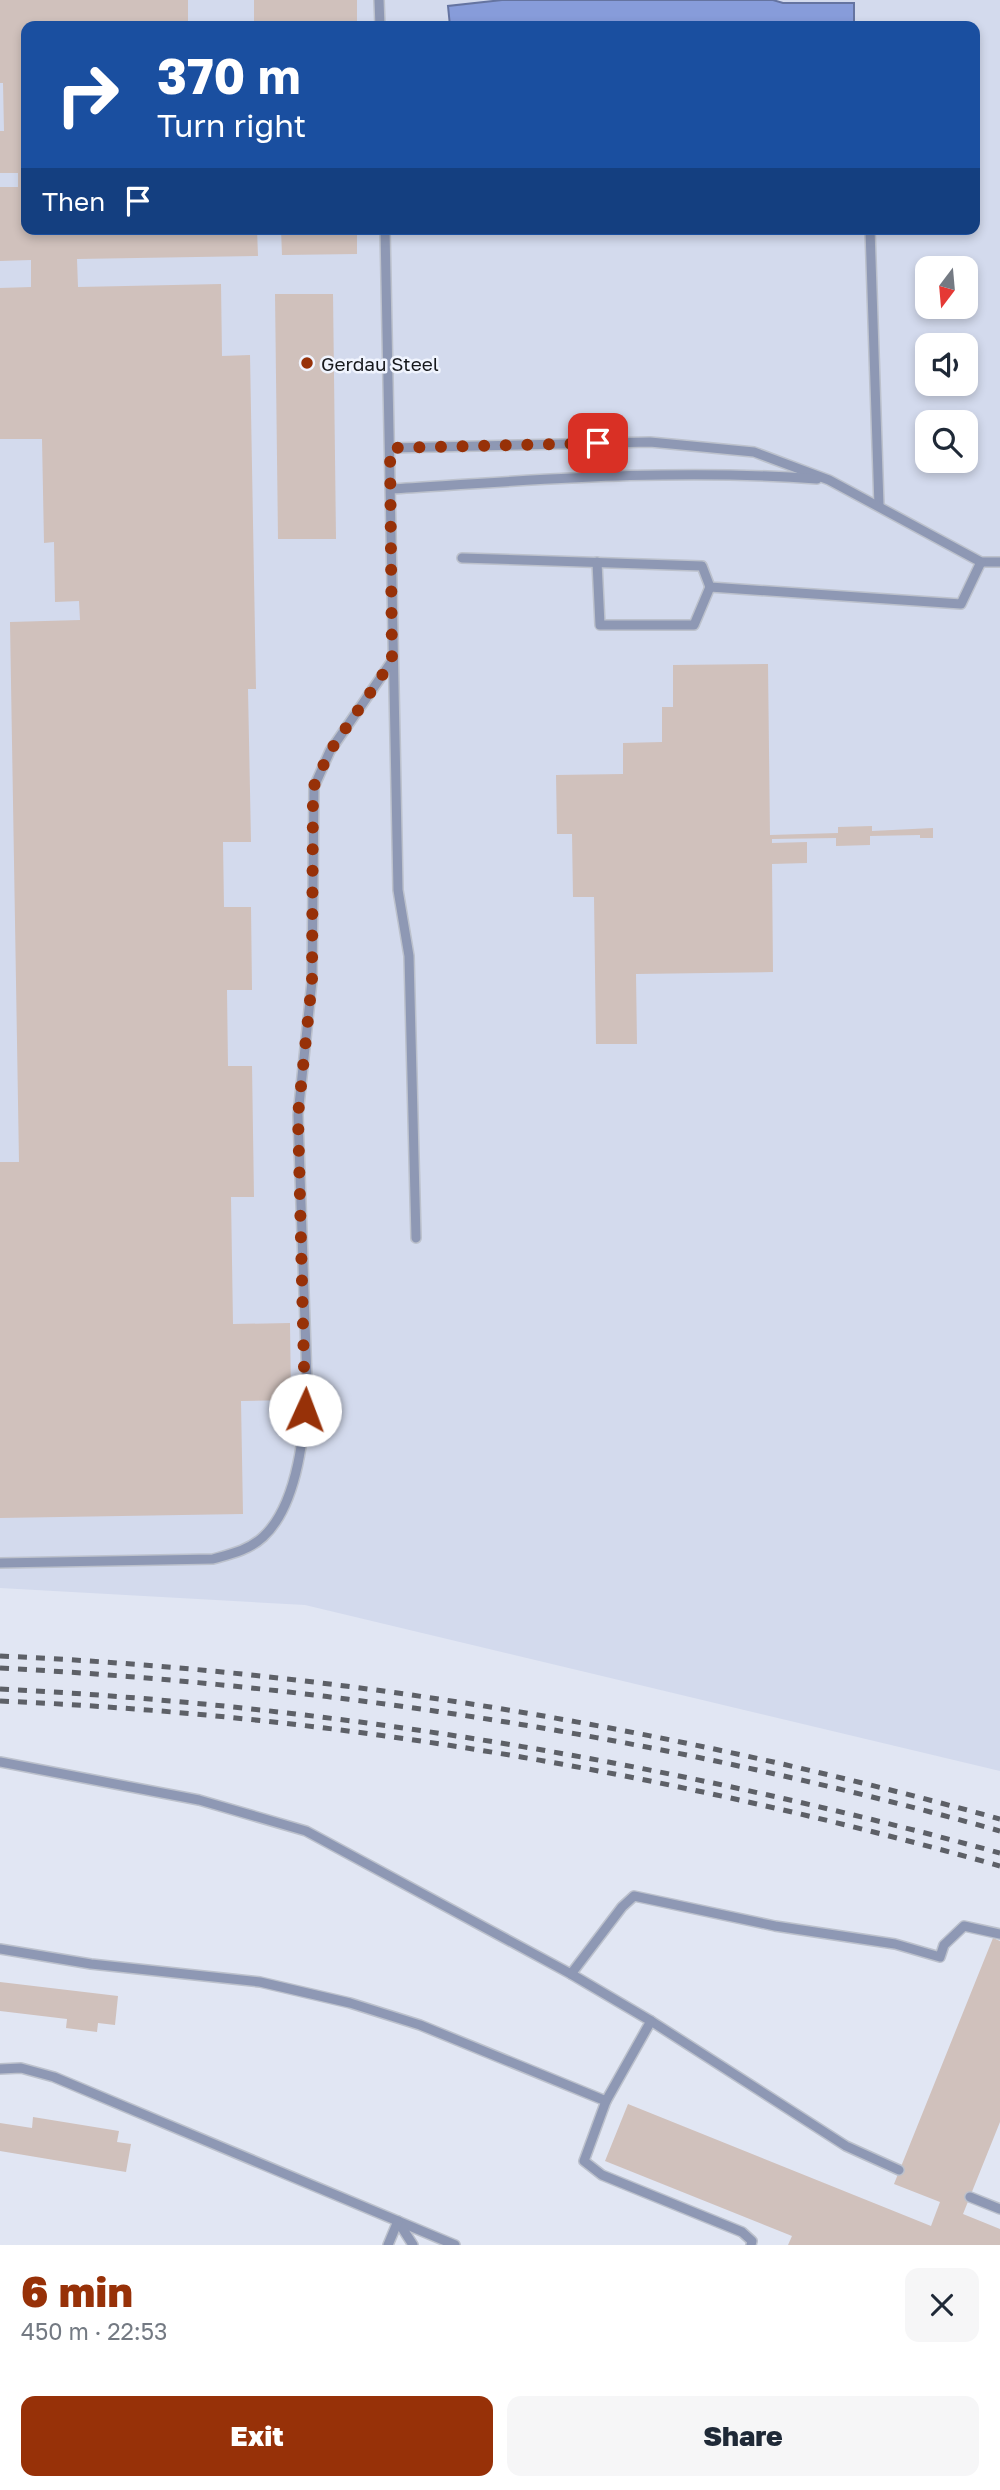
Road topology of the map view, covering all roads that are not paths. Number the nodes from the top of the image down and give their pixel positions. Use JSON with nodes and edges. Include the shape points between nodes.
{"nodes":[{"id":1,"x":379,"y":0,"type":"edge"},
{"id":2,"x":380,"y":21,"type":"edge"},
{"id":3,"x":385,"y":235,"type":"edge"},
{"id":4,"x":870,"y":235,"type":"edge"},
{"id":5,"x":390,"y":448,"type":"junction"},
{"id":6,"x":829,"y":480,"type":"junction"},
{"id":7,"x":391,"y":489,"type":"junction"},
{"id":8,"x":879,"y":506,"type":"junction"},
{"id":9,"x":462,"y":558,"type":"dead end"},
{"id":10,"x":597,"y":562,"type":"junction"},
{"id":11,"x":981,"y":562,"type":"junction"},
{"id":12,"x":1000,"y":562,"type":"edge"},
{"id":13,"x":710,"y":587,"type":"junction"},
{"id":14,"x":392,"y":661,"type":"junction"},
{"id":15,"x":416,"y":1238,"type":"dead end"},
{"id":16,"x":0,"y":1563,"type":"edge"},
{"id":17,"x":0,"y":1762,"type":"edge"},
{"id":18,"x":1000,"y":1934,"type":"edge"},
{"id":19,"x":0,"y":1949,"type":"edge"},
{"id":20,"x":571,"y":1974,"type":"junction"},
{"id":21,"x":651,"y":2021,"type":"junction"},
{"id":22,"x":0,"y":2068,"type":"edge"},
{"id":23,"x":606,"y":2101,"type":"junction"},
{"id":24,"x":899,"y":2170,"type":"dead end"},
{"id":25,"x":970,"y":2197,"type":"dead end"},
{"id":26,"x":1000,"y":2209,"type":"edge"},
{"id":27,"x":398,"y":2221,"type":"junction"},
{"id":28,"x":388,"y":2245,"type":"edge"},
{"id":29,"x":413,"y":2245,"type":"edge"},
{"id":30,"x":456,"y":2245,"type":"edge"},
{"id":31,"x":751,"y":2245,"type":"edge"}],
"edges":[{"from":1,"to":2,"type":"lane"},
{"from":3,"to":5,"type":"lane"},
{"from":4,"to":8,"type":"lane"},
{"from":5,"to":6,"type":"lane","via":[[650,442],[754,452]]},
{"from":5,"to":7,"type":"lane"},
{"from":6,"to":7,"type":"lane","via":[[742,473],[624,474]]},
{"from":6,"to":8,"type":"lane"},
{"from":7,"to":14,"type":"lane"},
{"from":8,"to":11,"type":"lane"},
{"from":9,"to":10,"type":"lane"},
{"from":10,"to":13,"type":"lane","via":[[702,566]]},
{"from":10,"to":13,"type":"lane","via":[[600,625],[694,625]]},
{"from":11,"to":12,"type":"lane"},
{"from":11,"to":13,"type":"lane","via":[[961,604]]},
{"from":14,"to":15,"type":"lane","via":[[398,890],[409,956]]},
{"from":14,"to":16,"type":"lane","via":[[330,751],[313,788],[312,981],[298,1115],[307,1381],[286,1504],[262,1538],[241,1551],[213,1559]]},
{"from":17,"to":20,"type":"lane","via":[[199,1800],[306,1831]]},
{"from":18,"to":20,"type":"lane","via":[[964,1926],[944,1945],[940,1957],[895,1944],[775,1926],[634,1896]]},
{"from":19,"to":23,"type":"lane","via":[[260,1982],[350,2003],[420,2025]]},
{"from":20,"to":21,"type":"lane"},
{"from":21,"to":23,"type":"lane"},
{"from":21,"to":24,"type":"lane","via":[[846,2146]]},
{"from":22,"to":27,"type":"lane","via":[[54,2077]]},
{"from":23,"to":31,"type":"lane","via":[[584,2161],[602,2175],[742,2232]]},
{"from":25,"to":26,"type":"lane"},
{"from":27,"to":28,"type":"lane"},
{"from":27,"to":29,"type":"lane"},
{"from":27,"to":30,"type":"lane"}]}
